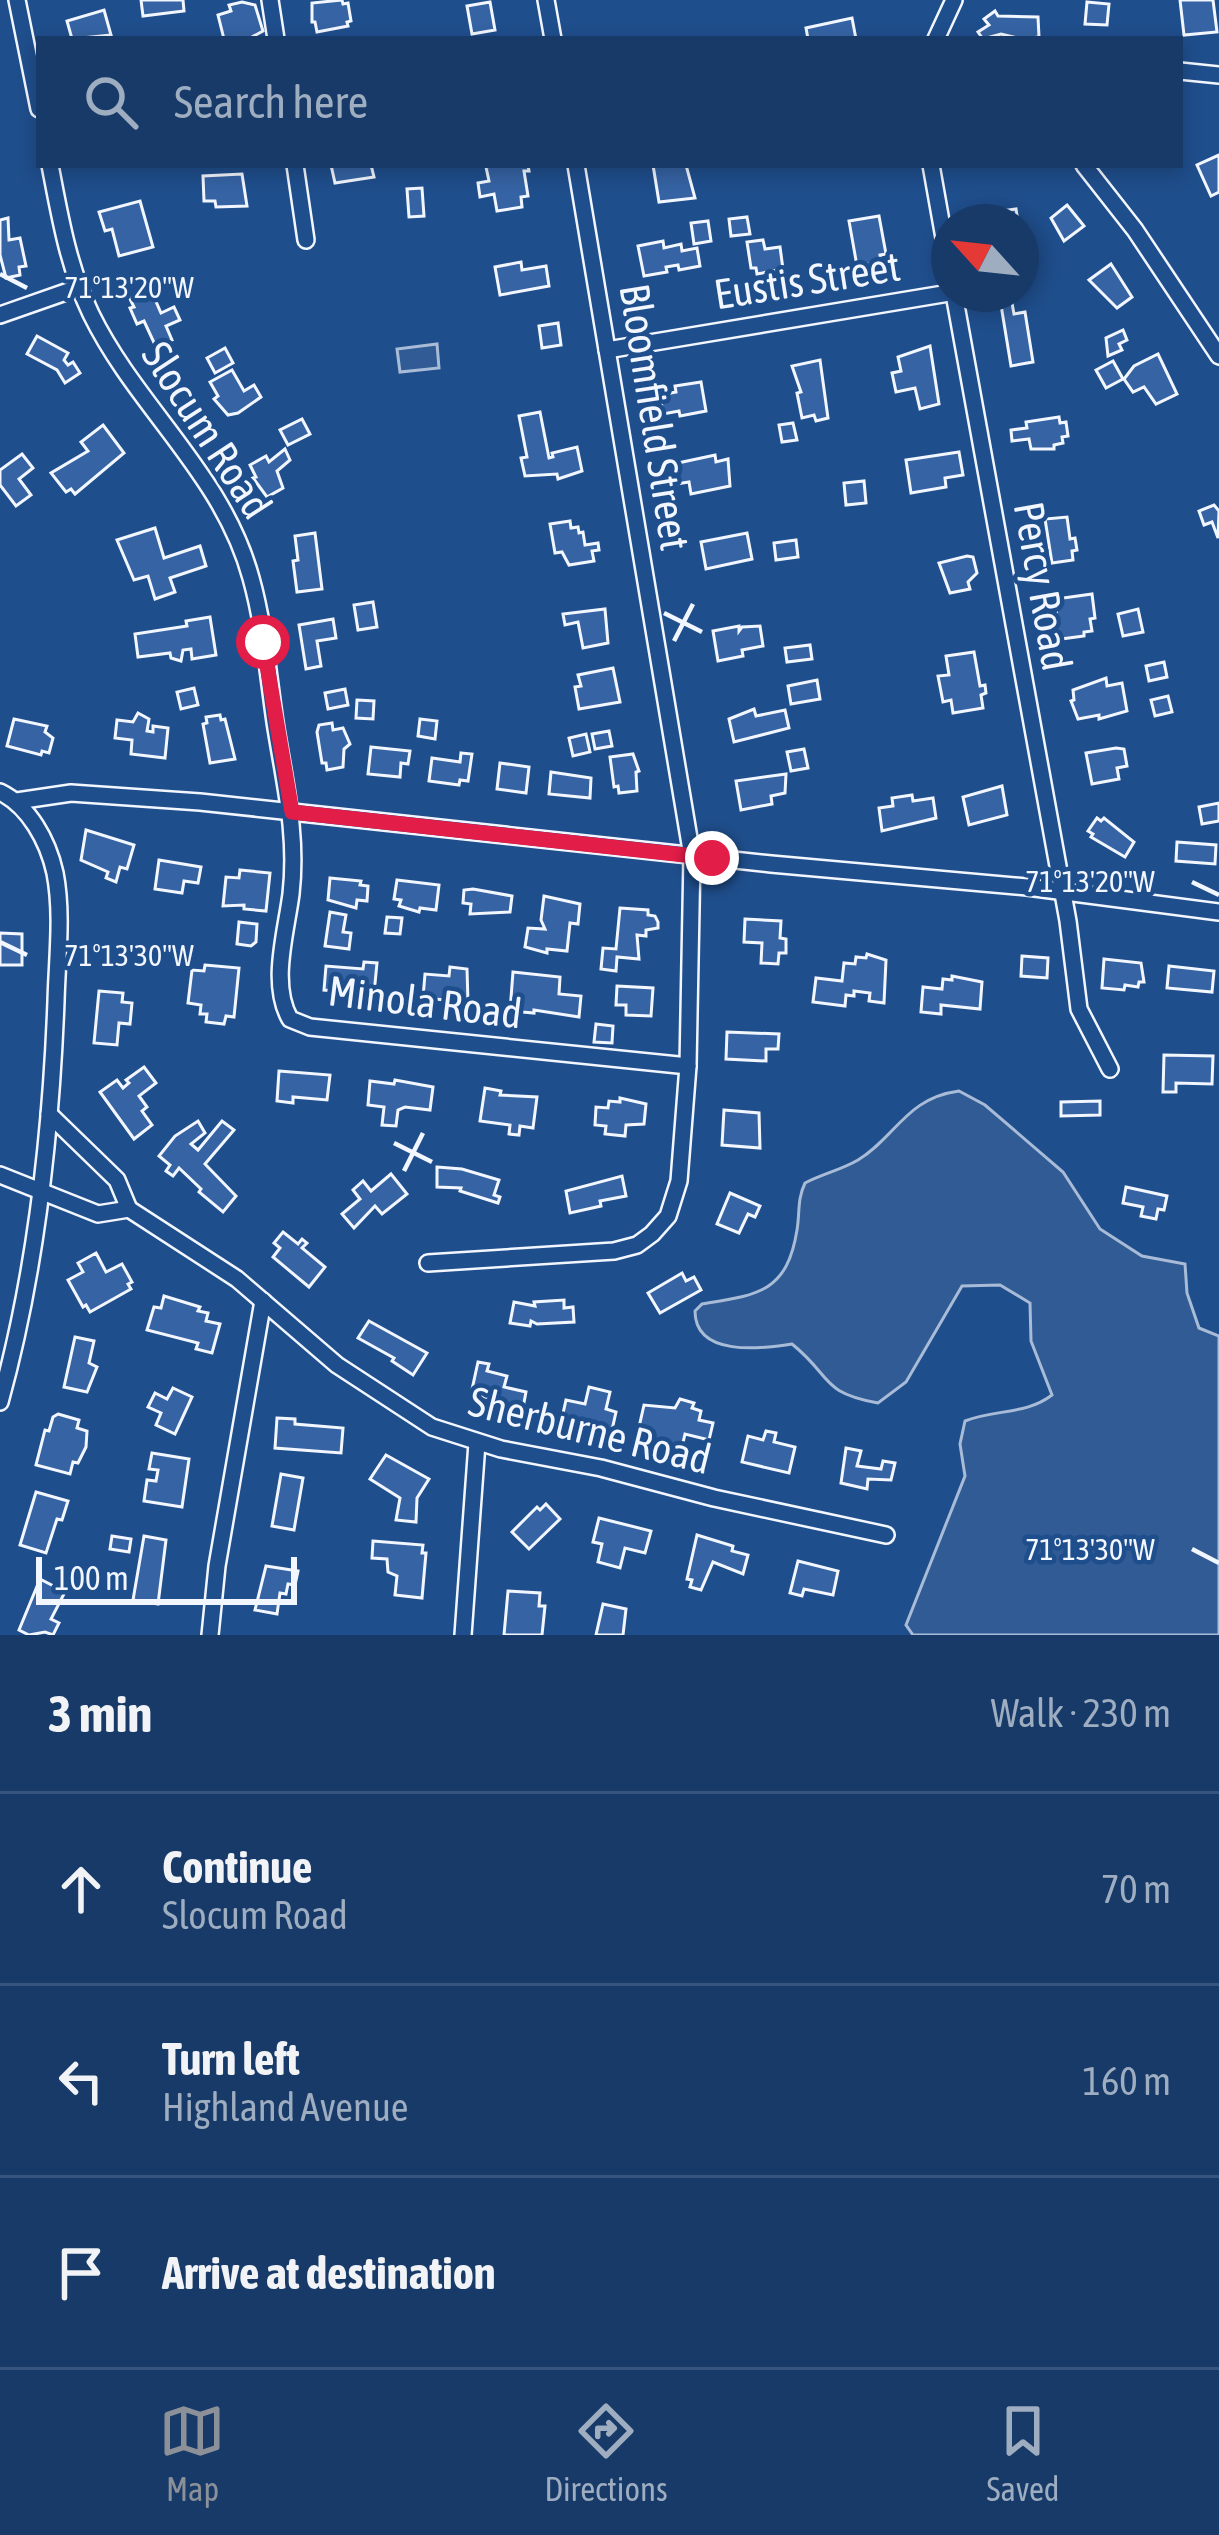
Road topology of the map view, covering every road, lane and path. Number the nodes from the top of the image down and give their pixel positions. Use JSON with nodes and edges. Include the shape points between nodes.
{"nodes":[{"id":1,"x":17,"y":0,"type":"edge"},
{"id":2,"x":270,"y":0,"type":"edge"},
{"id":3,"x":546,"y":0,"type":"edge"},
{"id":4,"x":954,"y":0,"type":"edge"},
{"id":5,"x":276,"y":36,"type":"edge"},
{"id":6,"x":552,"y":36,"type":"edge"},
{"id":7,"x":938,"y":36,"type":"edge"},
{"id":8,"x":1183,"y":71,"type":"edge"},
{"id":9,"x":1219,"y":75,"type":"edge"},
{"id":10,"x":36,"y":94,"type":"edge"},
{"id":11,"x":51,"y":168,"type":"edge"},
{"id":12,"x":295,"y":168,"type":"edge"},
{"id":13,"x":577,"y":168,"type":"edge"},
{"id":14,"x":932,"y":168,"type":"edge"},
{"id":15,"x":1086,"y":168,"type":"edge"},
{"id":16,"x":938,"y":204,"type":"edge"},
{"id":17,"x":306,"y":240,"type":"dead end"},
{"id":18,"x":80,"y":287,"type":"junction"},
{"id":19,"x":931,"y":296,"type":"edge"},
{"id":20,"x":954,"y":312,"type":"edge"},
{"id":21,"x":0,"y":315,"type":"edge"},
{"id":22,"x":607,"y":350,"type":"junction"},
{"id":23,"x":1219,"y":356,"type":"edge"},
{"id":24,"x":0,"y":792,"type":"edge"},
{"id":25,"x":17,"y":800,"type":"junction"},
{"id":26,"x":292,"y":812,"type":"junction"},
{"id":27,"x":692,"y":856,"type":"junction"},
{"id":28,"x":1060,"y":891,"type":"junction"},
{"id":29,"x":1219,"y":911,"type":"edge"},
{"id":30,"x":688,"y":1066,"type":"junction"},
{"id":31,"x":1110,"y":1069,"type":"dead end"},
{"id":32,"x":49,"y":1114,"type":"junction"},
{"id":33,"x":0,"y":1175,"type":"edge"},
{"id":34,"x":40,"y":1192,"type":"junction"},
{"id":35,"x":129,"y":1209,"type":"junction"},
{"id":36,"x":428,"y":1263,"type":"dead end"},
{"id":37,"x":263,"y":1301,"type":"junction"},
{"id":38,"x":0,"y":1402,"type":"edge"},
{"id":39,"x":477,"y":1443,"type":"junction"},
{"id":40,"x":886,"y":1535,"type":"dead end"},
{"id":41,"x":210,"y":1635,"type":"edge"},
{"id":42,"x":463,"y":1635,"type":"edge"}],
"edges":[{"from":1,"to":10,"type":"street"},
{"from":2,"to":5,"type":"street"},
{"from":3,"to":6,"type":"street"},
{"from":4,"to":7,"type":"street"},
{"from":8,"to":9,"type":"street"},
{"from":11,"to":18,"type":"street","name":"Slocum Road"},
{"from":12,"to":17,"type":"street"},
{"from":13,"to":22,"type":"street","name":"Bloomfield Street"},
{"from":14,"to":16,"type":"street"},
{"from":15,"to":23,"type":"street"},
{"from":18,"to":21,"type":"street"},
{"from":18,"to":26,"type":"street","name":"Slocum Road","via":[[124,367],[233,522],[252,579]]},
{"from":19,"to":22,"type":"street","name":"Eustis Street"},
{"from":20,"to":28,"type":"street","name":"Percy Road"},
{"from":22,"to":27,"type":"street","name":"Bloomfield Street"},
{"from":24,"to":25,"type":"street"},
{"from":25,"to":26,"type":"street","via":[[71,793]]},
{"from":25,"to":32,"type":"street","via":[[56,883]]},
{"from":26,"to":27,"type":"street"},
{"from":26,"to":30,"type":"street","name":"Minola Road","via":[[280,992],[290,1019]]},
{"from":27,"to":28,"type":"street"},
{"from":27,"to":30,"type":"street","name":"Bloomfield Street"},
{"from":28,"to":29,"type":"street"},
{"from":28,"to":31,"type":"street","name":"Percy Road","via":[[1079,1009]]},
{"from":30,"to":36,"type":"street","name":"Bloomfield Street","via":[[679,1181],[668,1216],[637,1245]]},
{"from":32,"to":34,"type":"street"},
{"from":32,"to":35,"type":"street","name":"Sherburne Road","via":[[117,1180]]},
{"from":33,"to":34,"type":"street","name":"Sherburne Road"},
{"from":34,"to":35,"type":"street","name":"Sherburne Road","via":[[98,1214]]},
{"from":34,"to":38,"type":"street"},
{"from":35,"to":37,"type":"street","name":"Sherburne Road"},
{"from":37,"to":39,"type":"street","name":"Sherburne Road","via":[[401,1410]]},
{"from":37,"to":41,"type":"street"},
{"from":39,"to":40,"type":"street","name":"Sherburne Road"},
{"from":39,"to":42,"type":"street"}]}
